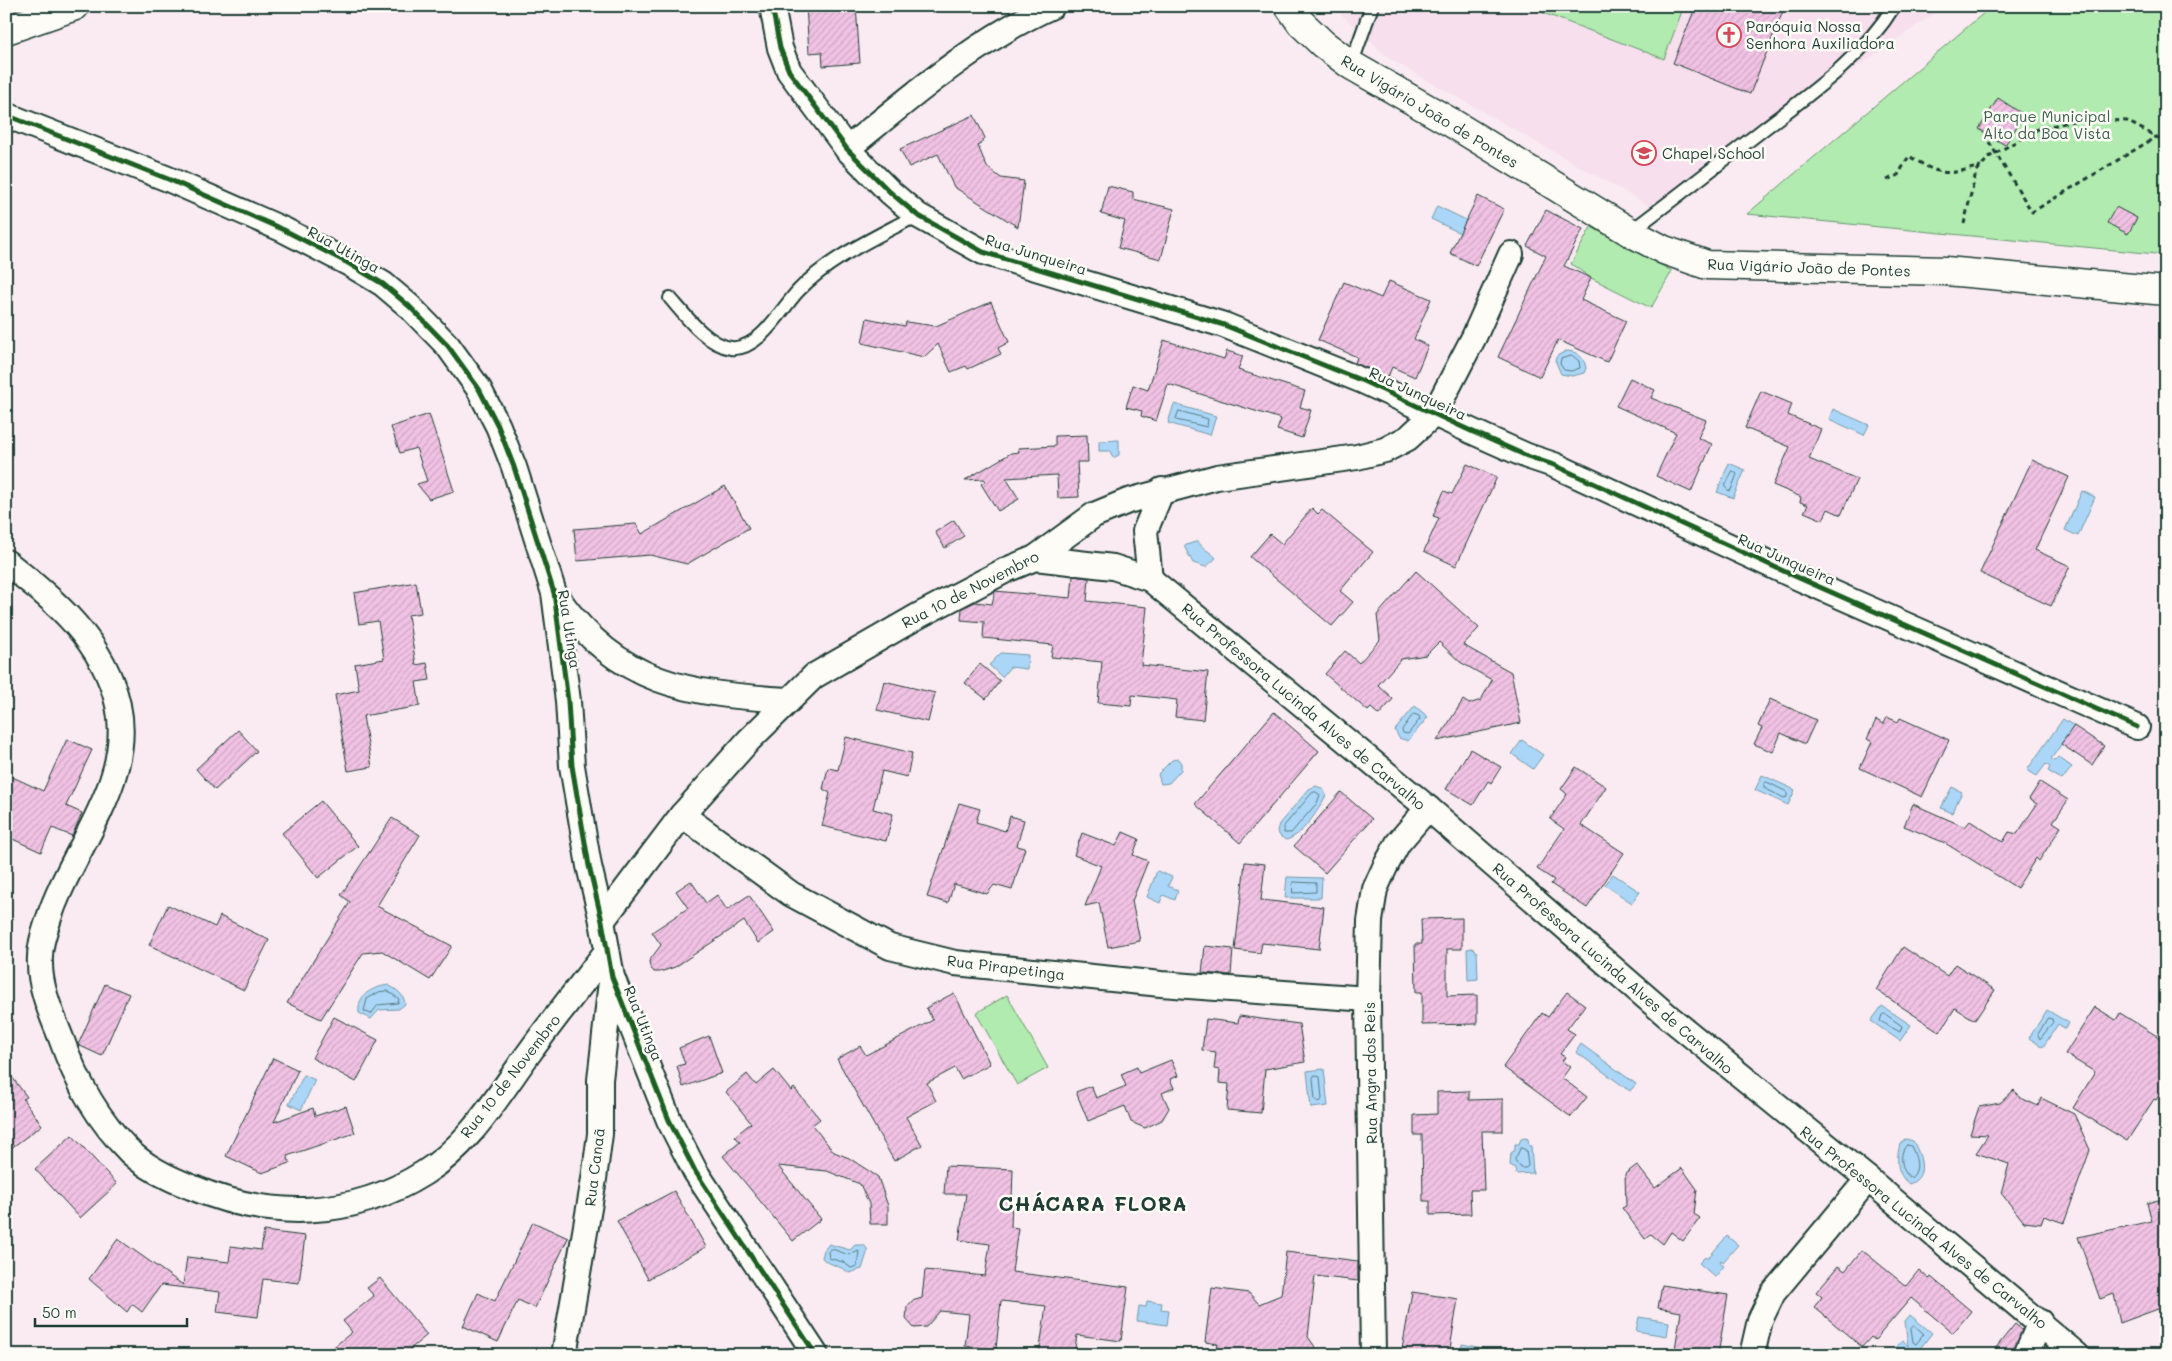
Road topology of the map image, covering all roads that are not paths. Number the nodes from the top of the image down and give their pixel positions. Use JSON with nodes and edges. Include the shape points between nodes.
{"nodes":[{"id":1,"x":75,"y":6,"type":"edge"},
{"id":2,"x":772,"y":6,"type":"edge"},
{"id":3,"x":1052,"y":6,"type":"edge"},
{"id":4,"x":1289,"y":6,"type":"edge"},
{"id":5,"x":1372,"y":6,"type":"edge"},
{"id":6,"x":1894,"y":6,"type":"edge"},
{"id":7,"x":6,"y":30,"type":"edge"},
{"id":8,"x":1351,"y":65,"type":"junction"},
{"id":9,"x":6,"y":115,"type":"edge"},
{"id":10,"x":848,"y":149,"type":"junction"},
{"id":11,"x":917,"y":214,"type":"junction"},
{"id":12,"x":1630,"y":232,"type":"junction"},
{"id":13,"x":1510,"y":254,"type":"dead end"},
{"id":14,"x":2166,"y":291,"type":"edge"},
{"id":15,"x":670,"y":298,"type":"dead end"},
{"id":16,"x":1434,"y":414,"type":"junction"},
{"id":17,"x":1162,"y":490,"type":"junction"},
{"id":18,"x":1035,"y":558,"type":"junction"},
{"id":19,"x":6,"y":562,"type":"edge"},
{"id":20,"x":1150,"y":579,"type":"junction"},
{"id":21,"x":554,"y":593,"type":"junction"},
{"id":22,"x":788,"y":700,"type":"junction"},
{"id":23,"x":2137,"y":726,"type":"dead end"},
{"id":24,"x":1428,"y":808,"type":"junction"},
{"id":25,"x":682,"y":815,"type":"junction"},
{"id":26,"x":602,"y":921,"type":"junction"},
{"id":27,"x":607,"y":951,"type":"junction"},
{"id":28,"x":612,"y":977,"type":"junction"},
{"id":29,"x":1368,"y":1000,"type":"junction"},
{"id":30,"x":1868,"y":1180,"type":"junction"},
{"id":31,"x":2040,"y":1322,"type":"junction"},
{"id":32,"x":564,"y":1355,"type":"edge"},
{"id":33,"x":816,"y":1355,"type":"edge"},
{"id":34,"x":1373,"y":1355,"type":"edge"},
{"id":35,"x":1752,"y":1355,"type":"edge"},
{"id":36,"x":2026,"y":1355,"type":"edge"},
{"id":37,"x":2077,"y":1355,"type":"edge"}],
"edges":[{"from":1,"to":7,"type":"street"},
{"from":2,"to":10,"type":"street","name":"Rua Junqueira","via":[[780,48],[789,71]]},
{"from":3,"to":10,"type":"street","via":[[979,47]]},
{"from":4,"to":8,"type":"street","name":"Rua Vigário João de Pontes","via":[[1323,44]]},
{"from":5,"to":8,"type":"lane"},
{"from":6,"to":12,"type":"lane","via":[[1862,47],[1815,89]]},
{"from":8,"to":12,"type":"street","name":"Rua Vigário João de Pontes"},
{"from":9,"to":21,"type":"street","name":"Rua Utinga","via":[[168,179],[284,230],[348,263],[409,306],[448,346],[479,389],[498,426]]},
{"from":10,"to":11,"type":"street","name":"Rua Junqueira","via":[[890,192]]},
{"from":11,"to":15,"type":"lane","via":[[820,271],[798,290],[755,341],[740,347],[731,348],[718,343],[695,327]]},
{"from":11,"to":16,"type":"street","name":"Rua Junqueira","via":[[983,252],[1224,325],[1363,381]]},
{"from":12,"to":14,"type":"street","name":"Rua Vigário João de Pontes","via":[[1664,250],[1707,265],[1946,272]]},
{"from":13,"to":16,"type":"street","name":"Rua 10 de Novembro","via":[[1474,337]]},
{"from":16,"to":17,"type":"street","name":"Rua 10 de Novembro","via":[[1408,438],[1385,450],[1217,477]]},
{"from":16,"to":23,"type":"street","name":"Rua Junqueira"},
{"from":17,"to":18,"type":"street","name":"Rua 10 de Novembro","via":[[1094,514]]},
{"from":17,"to":20,"type":"street","via":[[1145,531]]},
{"from":18,"to":20,"type":"street","name":"Rua Professora Lucinda Alves de Carvalho","via":[[1113,566]]},
{"from":18,"to":22,"type":"street","name":"Rua 10 de Novembro","via":[[884,634],[814,676]]},
{"from":19,"to":27,"type":"street","name":"Rua 10 de Novembro","via":[[50,597],[89,638],[107,671],[119,707],[118,763],[92,826],[54,902],[40,948],[40,969],[50,1010],[70,1063],[93,1107],[132,1154],[168,1178],[216,1198],[273,1210],[308,1211],[346,1205],[388,1192],[424,1174],[444,1159],[480,1120]]},
{"from":20,"to":24,"type":"street","name":"Rua Professora Lucinda Alves de Carvalho"},
{"from":21,"to":22,"type":"street","via":[[575,623],[629,667],[668,684],[710,693]]},
{"from":21,"to":26,"type":"street","name":"Rua Utinga","via":[[568,700],[572,766],[588,866]]},
{"from":22,"to":25,"type":"street","name":"Rua 10 de Novembro"},
{"from":24,"to":29,"type":"street","name":"Rua Angra dos Reis","via":[[1398,843],[1375,889],[1370,921]]},
{"from":24,"to":30,"type":"street","name":"Rua Professora Lucinda Alves de Carvalho","via":[[1662,1012]]},
{"from":25,"to":26,"type":"street","name":"Rua 10 de Novembro"},
{"from":25,"to":29,"type":"street","name":"Rua Pirapetinga","via":[[791,894],[890,947],[955,963],[1160,984]]},
{"from":26,"to":27,"type":"street","name":"Rua Utinga"},
{"from":27,"to":28,"type":"street","name":"Rua Utinga"},
{"from":28,"to":32,"type":"street","name":"Rua Canaã","via":[[600,1080],[600,1134]]},
{"from":28,"to":33,"type":"street","name":"Rua Utinga","via":[[669,1120],[695,1171]]},
{"from":29,"to":34,"type":"street","name":"Rua Angra dos Reis"},
{"from":30,"to":31,"type":"street","name":"Rua Professora Lucinda Alves de Carvalho"},
{"from":30,"to":35,"type":"street","via":[[1773,1294],[1760,1320]]},
{"from":31,"to":36,"type":"street"},
{"from":31,"to":37,"type":"street","name":"Rua Professora Lucinda Alves de Carvalho"}]}
